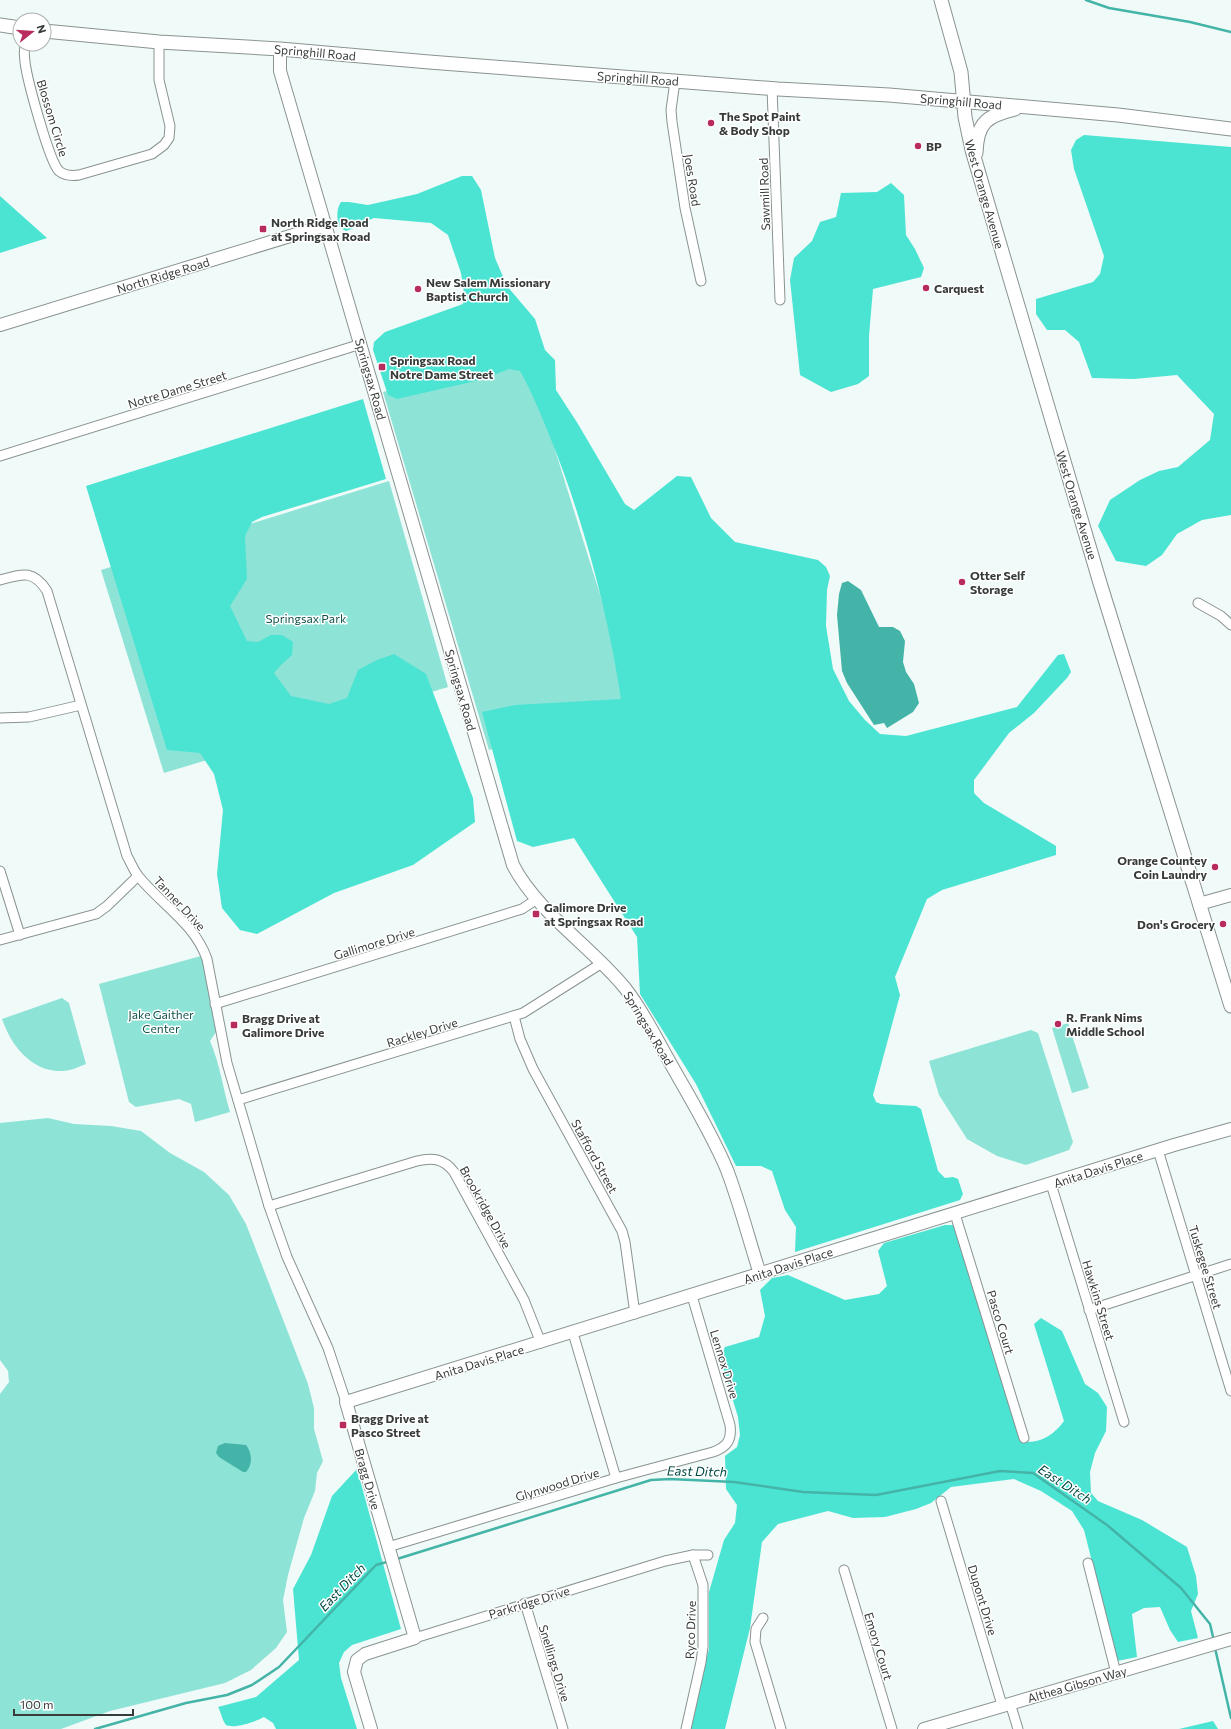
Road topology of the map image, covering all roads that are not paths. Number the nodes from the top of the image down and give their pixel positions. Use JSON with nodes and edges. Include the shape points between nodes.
{"nodes":[{"id":1,"x":941,"y":0,"type":"edge"},
{"id":2,"x":0,"y":25,"type":"edge"},
{"id":3,"x":12,"y":27,"type":"edge"},
{"id":4,"x":52,"y":32,"type":"edge"},
{"id":5,"x":159,"y":42,"type":"junction"},
{"id":6,"x":280,"y":49,"type":"junction"},
{"id":7,"x":25,"y":52,"type":"edge"},
{"id":8,"x":675,"y":81,"type":"junction"},
{"id":9,"x":772,"y":88,"type":"junction"},
{"id":10,"x":964,"y":102,"type":"junction"},
{"id":11,"x":1025,"y":107,"type":"junction"},
{"id":12,"x":1231,"y":129,"type":"edge"},
{"id":13,"x":976,"y":167,"type":"junction"},
{"id":14,"x":326,"y":225,"type":"junction"},
{"id":15,"x":701,"y":281,"type":"dead end"},
{"id":16,"x":780,"y":300,"type":"dead end"},
{"id":17,"x":0,"y":325,"type":"edge"},
{"id":18,"x":361,"y":344,"type":"junction"},
{"id":19,"x":0,"y":456,"type":"edge"},
{"id":20,"x":0,"y":580,"type":"edge"},
{"id":21,"x":1198,"y":603,"type":"dead end"},
{"id":22,"x":1231,"y":625,"type":"edge"},
{"id":23,"x":81,"y":705,"type":"junction"},
{"id":24,"x":0,"y":718,"type":"edge"},
{"id":25,"x":0,"y":871,"type":"edge"},
{"id":26,"x":138,"y":876,"type":"junction"},
{"id":27,"x":1231,"y":895,"type":"edge"},
{"id":28,"x":537,"y":899,"type":"junction"},
{"id":29,"x":1199,"y":904,"type":"junction"},
{"id":30,"x":20,"y":935,"type":"junction"},
{"id":31,"x":0,"y":940,"type":"edge"},
{"id":32,"x":602,"y":963,"type":"junction"},
{"id":33,"x":1231,"y":1003,"type":"edge"},
{"id":34,"x":216,"y":1004,"type":"junction"},
{"id":35,"x":514,"y":1016,"type":"junction"},
{"id":36,"x":238,"y":1100,"type":"junction"},
{"id":37,"x":1231,"y":1129,"type":"edge"},
{"id":38,"x":1158,"y":1150,"type":"junction"},
{"id":39,"x":1051,"y":1184,"type":"junction"},
{"id":40,"x":269,"y":1206,"type":"junction"},
{"id":41,"x":955,"y":1214,"type":"junction"},
{"id":42,"x":287,"y":1257,"type":"joint"},
{"id":43,"x":1231,"y":1264,"type":"edge"},
{"id":44,"x":760,"y":1274,"type":"junction"},
{"id":45,"x":1196,"y":1276,"type":"junction"},
{"id":46,"x":692,"y":1296,"type":"junction"},
{"id":47,"x":1090,"y":1310,"type":"junction"},
{"id":48,"x":635,"y":1314,"type":"junction"},
{"id":49,"x":573,"y":1333,"type":"junction"},
{"id":50,"x":541,"y":1342,"type":"junction"},
{"id":51,"x":1231,"y":1391,"type":"edge"},
{"id":52,"x":346,"y":1402,"type":"junction"},
{"id":53,"x":1124,"y":1422,"type":"dead end"},
{"id":54,"x":1024,"y":1438,"type":"dead end"},
{"id":55,"x":730,"y":1439,"type":"joint"},
{"id":56,"x":616,"y":1478,"type":"junction"},
{"id":57,"x":941,"y":1501,"type":"dead end"},
{"id":58,"x":389,"y":1551,"type":"junction"},
{"id":59,"x":693,"y":1555,"type":"junction"},
{"id":60,"x":708,"y":1555,"type":"dead end"},
{"id":61,"x":1088,"y":1563,"type":"dead end"},
{"id":62,"x":844,"y":1570,"type":"dead end"},
{"id":63,"x":525,"y":1603,"type":"junction"},
{"id":64,"x":763,"y":1618,"type":"dead end"},
{"id":65,"x":415,"y":1638,"type":"junction"},
{"id":66,"x":1226,"y":1640,"type":"edge"},
{"id":67,"x":1116,"y":1672,"type":"junction"},
{"id":68,"x":1006,"y":1704,"type":"junction"},
{"id":69,"x":371,"y":1729,"type":"edge"},
{"id":70,"x":563,"y":1729,"type":"edge"},
{"id":71,"x":686,"y":1729,"type":"edge"},
{"id":72,"x":781,"y":1729,"type":"edge"},
{"id":73,"x":892,"y":1729,"type":"edge"},
{"id":74,"x":924,"y":1729,"type":"edge"},
{"id":75,"x":1018,"y":1729,"type":"edge"}],
"edges":[{"from":1,"to":10,"type":"main road","name":"West Orange Avenue","via":[[962,74]]},
{"from":2,"to":3,"type":"main road"},
{"from":4,"to":5,"type":"main road","name":"Springhill Road"},
{"from":5,"to":6,"type":"main road","name":"Springhill Road"},
{"from":5,"to":7,"type":"street","name":"Blossom Circle","via":[[158,64],[170,126],[169,138],[152,154],[79,176],[59,171],[54,164],[27,77]]},
{"from":6,"to":8,"type":"main road","name":"Springhill Road"},
{"from":6,"to":14,"type":"street","name":"Springsax Road","via":[[280,72]]},
{"from":8,"to":9,"type":"main road","name":"Springhill Road"},
{"from":8,"to":15,"type":"street","name":"Joes Road","via":[[672,122],[685,208]]},
{"from":9,"to":10,"type":"main road","name":"Springhill Road"},
{"from":9,"to":16,"type":"street","name":"Sawmill Road"},
{"from":10,"to":11,"type":"main road","name":"Springhill Road"},
{"from":10,"to":13,"type":"main road","name":"West Orange Avenue","via":[[968,135]]},
{"from":11,"to":12,"type":"main road","name":"Springhill Road"},
{"from":11,"to":13,"type":"main road","via":[[998,114],[980,127]]},
{"from":13,"to":29,"type":"main road","name":"West Orange Avenue","via":[[1106,605]]},
{"from":14,"to":17,"type":"street","name":"North Ridge Road"},
{"from":14,"to":18,"type":"street","name":"Springsax Road"},
{"from":18,"to":19,"type":"street","name":"Notre Dame Street"},
{"from":18,"to":28,"type":"street","name":"Springsax Road","via":[[505,841],[519,877]]},
{"from":20,"to":23,"type":"street","name":"Tanner Drive","via":[[17,575],[33,576],[47,591]]},
{"from":21,"to":22,"type":"street","via":[[1222,616]]},
{"from":23,"to":24,"type":"street","via":[[29,718]]},
{"from":23,"to":26,"type":"street","name":"Tanner Drive","via":[[124,848]]},
{"from":25,"to":30,"type":"street"},
{"from":26,"to":30,"type":"street","via":[[96,914]]},
{"from":26,"to":34,"type":"street","name":"Tanner Drive","via":[[189,928],[202,947]]},
{"from":27,"to":29,"type":"street"},
{"from":28,"to":32,"type":"street","name":"Springsax Road"},
{"from":28,"to":34,"type":"street","name":"Gallimore Drive","via":[[522,909]]},
{"from":29,"to":33,"type":"main road","name":"West Orange Avenue"},
{"from":30,"to":31,"type":"street"},
{"from":32,"to":35,"type":"street","name":"Rackley Drive","via":[[523,1013]]},
{"from":32,"to":44,"type":"street","name":"Springsax Road","via":[[635,1003],[710,1135],[736,1194]]},
{"from":34,"to":36,"type":"street","name":"Tanner Drive","via":[[227,1063]]},
{"from":35,"to":36,"type":"street","name":"Rackley Drive"},
{"from":35,"to":48,"type":"street","name":"Stafford Street","via":[[520,1039],[533,1069],[622,1231]]},
{"from":36,"to":40,"type":"street","name":"Tanner Drive"},
{"from":37,"to":38,"type":"street","name":"Anita Davis Place"},
{"from":38,"to":39,"type":"street","name":"Anita Davis Place"},
{"from":38,"to":45,"type":"street","name":"Tuskegee Street"},
{"from":39,"to":41,"type":"street","name":"Anita Davis Place"},
{"from":39,"to":47,"type":"street","name":"Hawkins Street"},
{"from":40,"to":42,"type":"street","name":"Tanner Drive"},
{"from":40,"to":50,"type":"street","name":"Brookridge Drive","via":[[417,1161],[432,1158],[444,1163],[454,1172],[524,1300]]},
{"from":41,"to":44,"type":"street","name":"Anita Davis Place"},
{"from":41,"to":54,"type":"street","name":"Pasco Court"},
{"from":42,"to":52,"type":"street","name":"Bragg Drive","via":[[328,1348]]},
{"from":43,"to":45,"type":"street"},
{"from":44,"to":46,"type":"street","name":"Anita Davis Place"},
{"from":45,"to":47,"type":"street"},
{"from":45,"to":51,"type":"street","name":"Tuskegee Street"},
{"from":46,"to":48,"type":"street","name":"Anita Davis Place"},
{"from":46,"to":55,"type":"street","name":"Lennox Drive","via":[[730,1425]]},
{"from":47,"to":53,"type":"street","name":"Hawkins Street"},
{"from":48,"to":49,"type":"street","name":"Anita Davis Place"},
{"from":49,"to":50,"type":"street","name":"Anita Davis Place"},
{"from":49,"to":56,"type":"street"},
{"from":50,"to":52,"type":"street","name":"Anita Davis Place"},
{"from":52,"to":58,"type":"street","name":"Bragg Drive"},
{"from":55,"to":56,"type":"street","name":"Glynwood Drive","via":[[719,1450]]},
{"from":56,"to":58,"type":"street","name":"Glynwood Drive"},
{"from":57,"to":68,"type":"street","name":"Dupont Drive"},
{"from":58,"to":65,"type":"street","name":"Bragg Drive"},
{"from":59,"to":60,"type":"street","name":"Parkridge Drive"},
{"from":59,"to":63,"type":"street","name":"Parkridge Drive"},
{"from":59,"to":71,"type":"street","name":"Ryco Drive","via":[[703,1586],[703,1647]]},
{"from":61,"to":67,"type":"street"},
{"from":62,"to":73,"type":"street","name":"Emory Court"},
{"from":63,"to":65,"type":"street","name":"Parkridge Drive"},
{"from":63,"to":70,"type":"street","name":"Snellings Drive"},
{"from":64,"to":72,"type":"street","via":[[756,1629],[755,1642]]},
{"from":65,"to":69,"type":"street","name":"Parkridge Drive","via":[[365,1654],[355,1663],[354,1672]]},
{"from":66,"to":67,"type":"street","name":"Althea Gibson Way"},
{"from":67,"to":68,"type":"street","name":"Althea Gibson Way"},
{"from":68,"to":74,"type":"street","name":"Althea Gibson Way"},
{"from":68,"to":75,"type":"street","name":"Dupont Drive"}]}
